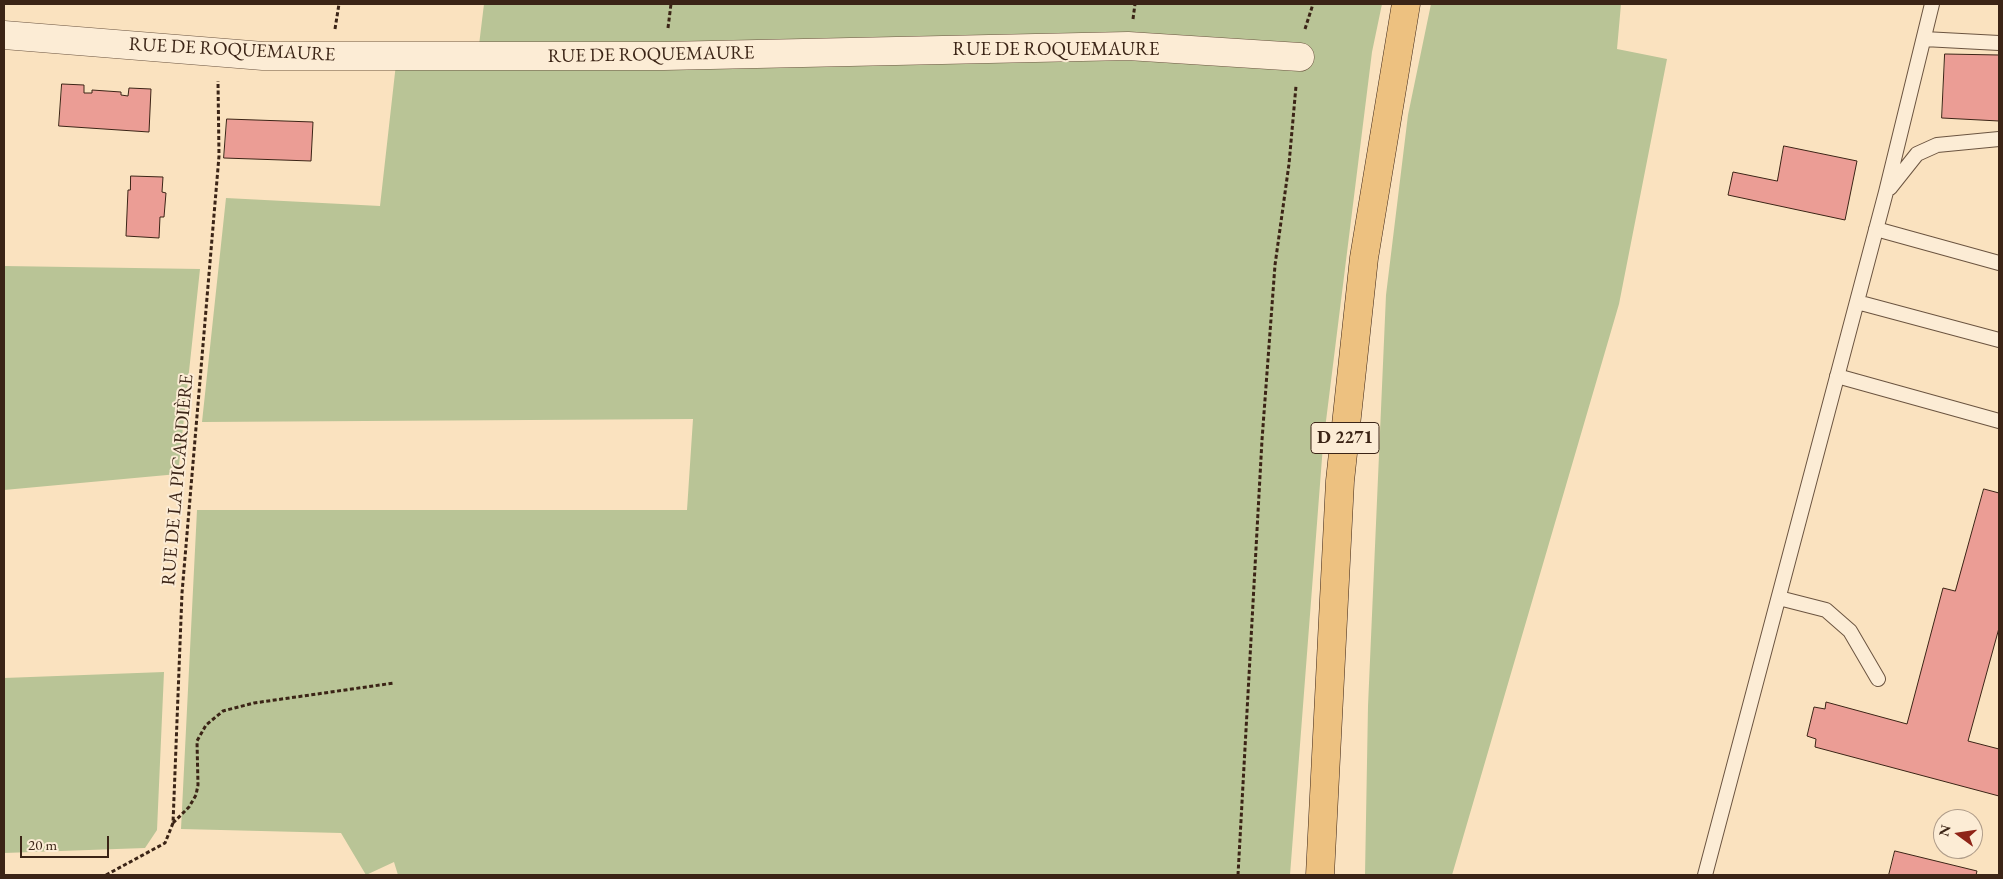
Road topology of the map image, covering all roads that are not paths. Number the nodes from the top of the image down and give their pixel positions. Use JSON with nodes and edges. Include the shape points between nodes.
{"nodes":[{"id":1,"x":1406,"y":4,"type":"edge"},
{"id":2,"x":1932,"y":4,"type":"edge"},
{"id":3,"x":4,"y":35,"type":"edge"},
{"id":4,"x":1924,"y":39,"type":"junction"},
{"id":5,"x":1999,"y":43,"type":"edge"},
{"id":6,"x":1300,"y":57,"type":"road end"},
{"id":7,"x":1999,"y":139,"type":"edge"},
{"id":8,"x":1886,"y":192,"type":"junction"},
{"id":9,"x":1876,"y":229,"type":"junction"},
{"id":10,"x":1999,"y":263,"type":"edge"},
{"id":11,"x":1857,"y":302,"type":"junction"},
{"id":12,"x":1999,"y":340,"type":"edge"},
{"id":13,"x":1837,"y":376,"type":"junction"},
{"id":14,"x":1999,"y":422,"type":"edge"},
{"id":15,"x":1778,"y":598,"type":"junction"},
{"id":16,"x":1878,"y":679,"type":"dead end"},
{"id":17,"x":1320,"y":875,"type":"edge"},
{"id":18,"x":1705,"y":875,"type":"edge"}],
"edges":[{"from":1,"to":17,"type":"highway","number":"D 2271","via":[[1364,258],[1340,480]]},
{"from":2,"to":4,"type":"lane"},
{"from":3,"to":6,"type":"street","name":"RUE DE ROQUEMAURE","via":[[263,56],[654,56],[1128,46]]},
{"from":4,"to":5,"type":"lane"},
{"from":4,"to":8,"type":"lane"},
{"from":7,"to":8,"type":"lane","via":[[1937,145],[1917,154]]},
{"from":8,"to":9,"type":"lane"},
{"from":9,"to":10,"type":"lane"},
{"from":9,"to":11,"type":"lane"},
{"from":11,"to":12,"type":"lane"},
{"from":11,"to":13,"type":"lane"},
{"from":13,"to":14,"type":"lane"},
{"from":13,"to":15,"type":"lane"},
{"from":15,"to":16,"type":"lane","via":[[1826,610],[1850,631]]},
{"from":15,"to":18,"type":"lane"}]}
